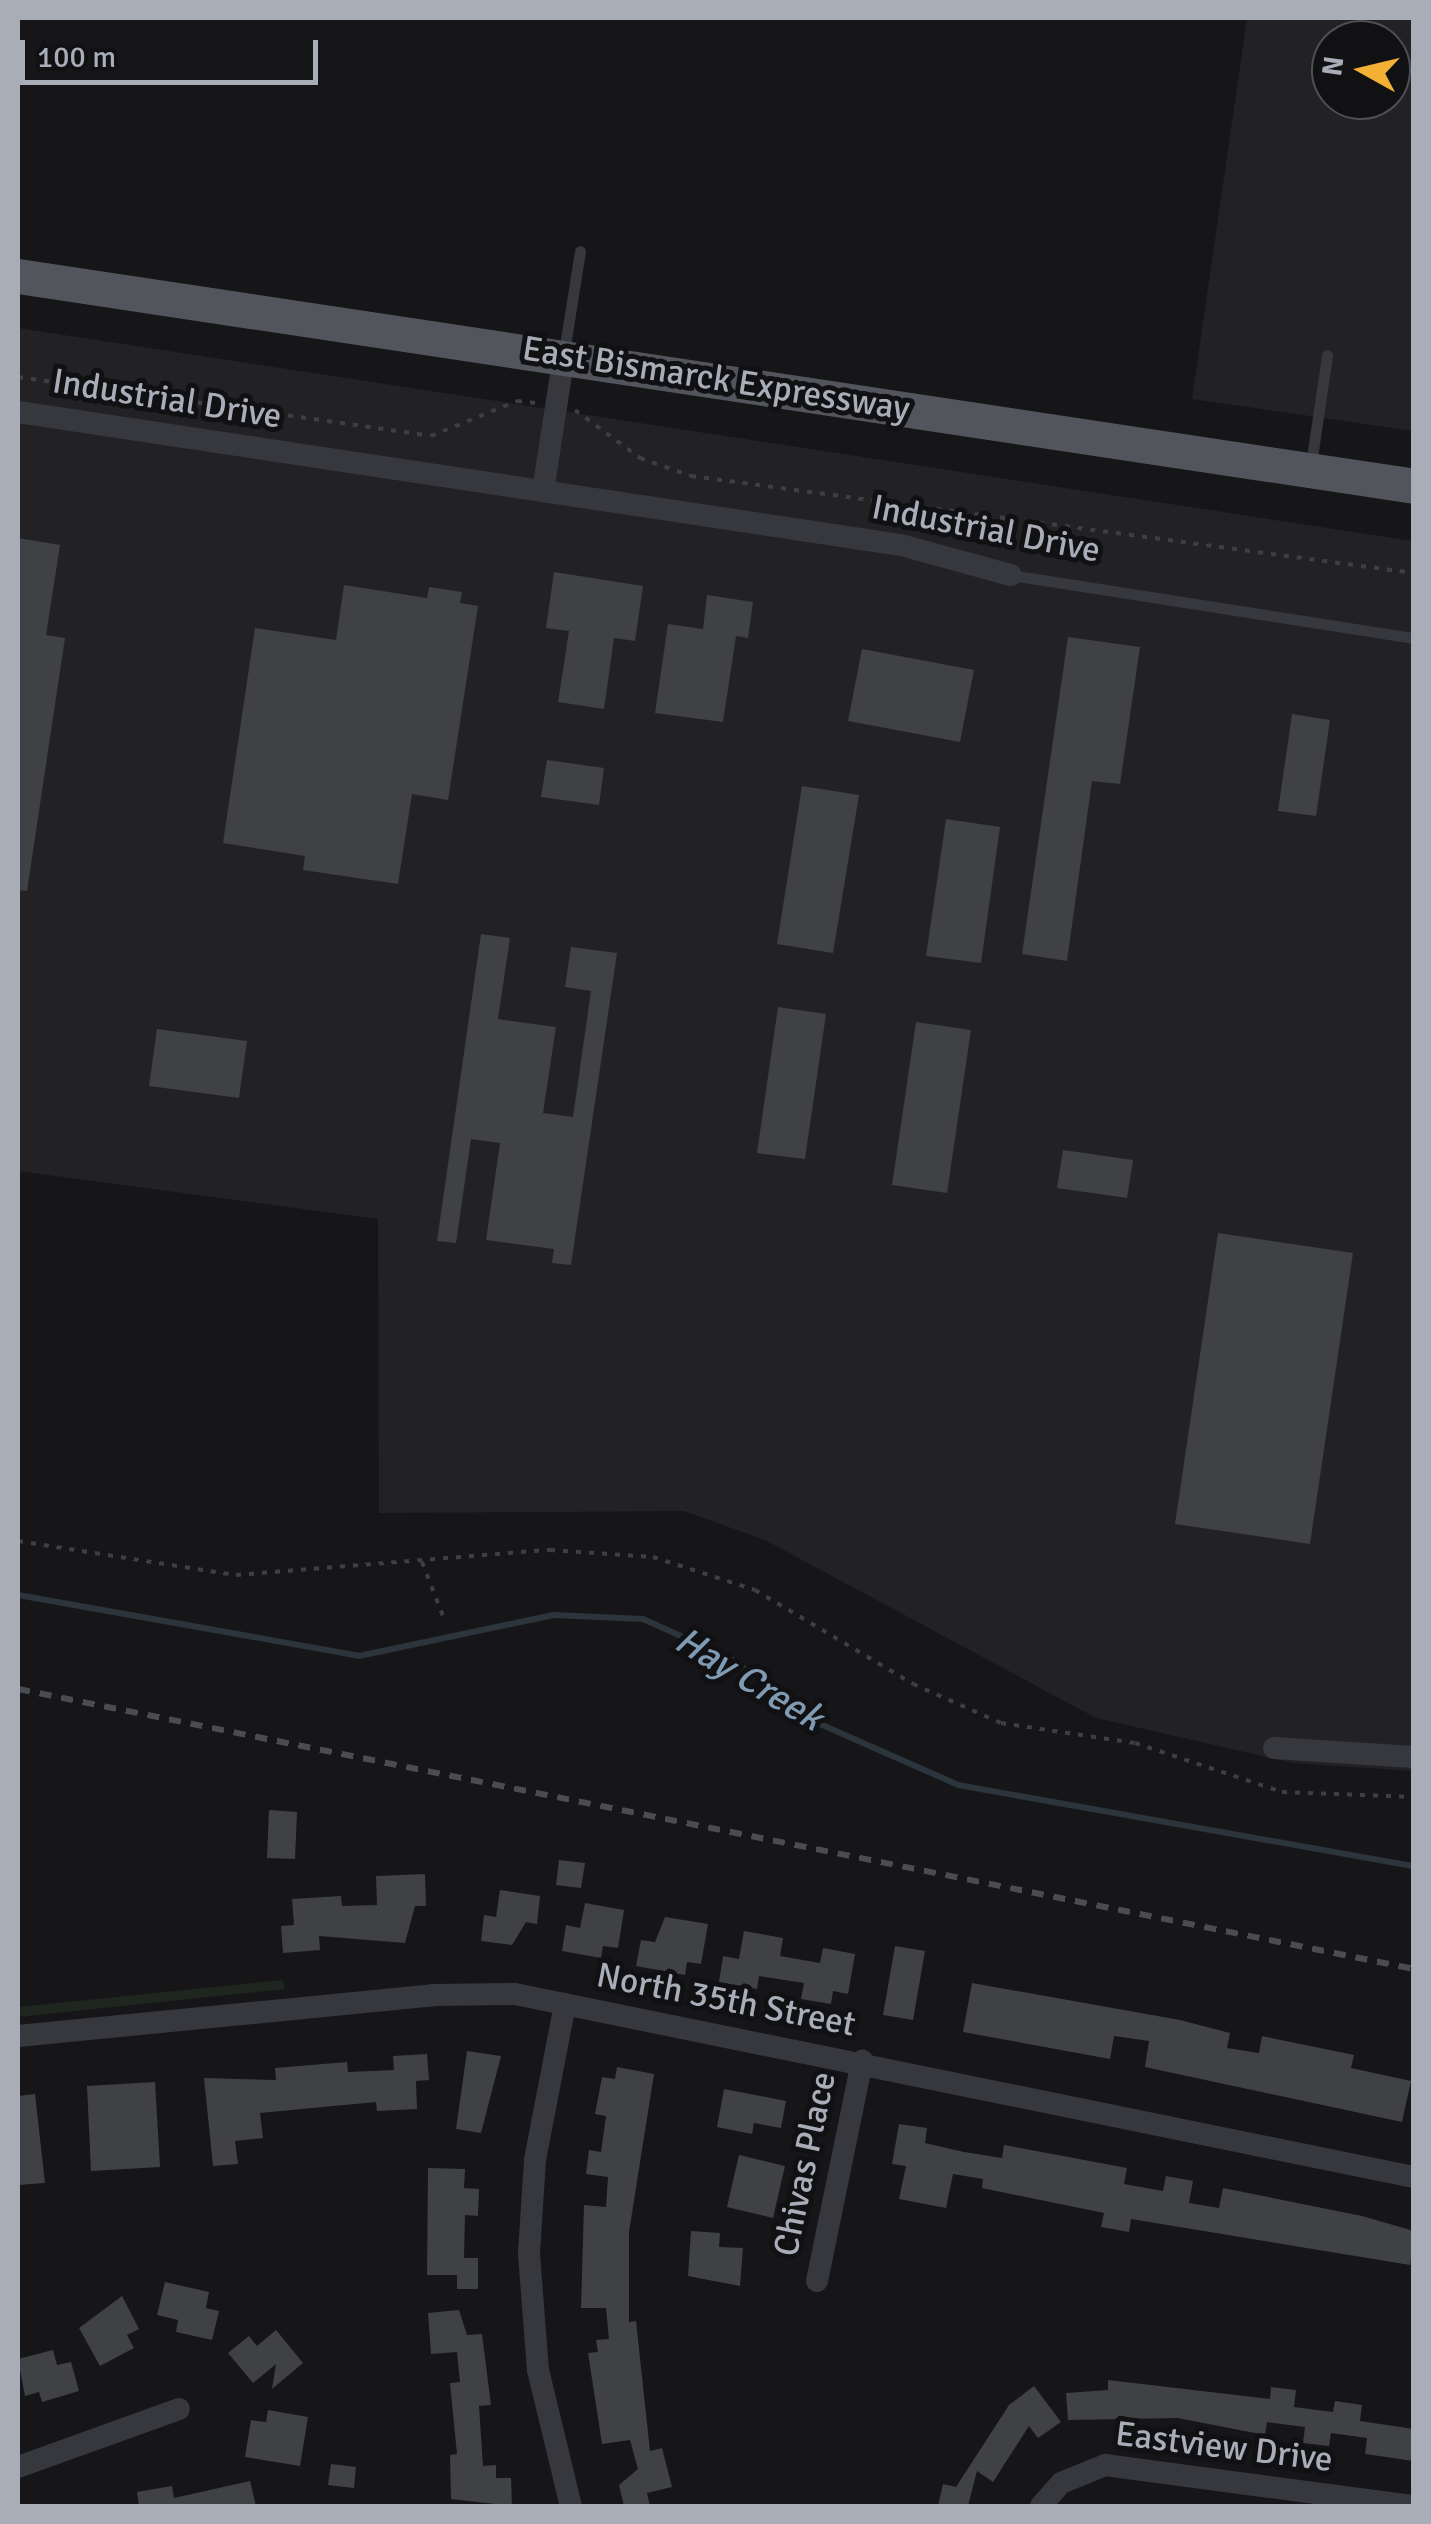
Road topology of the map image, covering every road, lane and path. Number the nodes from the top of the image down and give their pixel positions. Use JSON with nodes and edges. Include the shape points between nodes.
{"nodes":[{"id":1,"x":580,"y":251,"type":"dead end"},
{"id":2,"x":18,"y":276,"type":"edge"},
{"id":3,"x":1327,"y":354,"type":"dead end"},
{"id":4,"x":564,"y":356,"type":"junction"},
{"id":5,"x":18,"y":377,"type":"edge"},
{"id":6,"x":556,"y":406,"type":"junction"},
{"id":7,"x":18,"y":412,"type":"edge"},
{"id":8,"x":1310,"y":470,"type":"junction"},
{"id":9,"x":1414,"y":486,"type":"edge"},
{"id":10,"x":544,"y":491,"type":"junction"},
{"id":11,"x":1414,"y":573,"type":"edge"},
{"id":12,"x":1011,"y":575,"type":"joint"},
{"id":13,"x":1414,"y":638,"type":"edge"},
{"id":14,"x":18,"y":1541,"type":"edge"},
{"id":15,"x":422,"y":1562,"type":"junction"},
{"id":16,"x":442,"y":1616,"type":"dead end"},
{"id":17,"x":1274,"y":1748,"type":"dead end"},
{"id":18,"x":1414,"y":1757,"type":"edge"},
{"id":19,"x":1414,"y":1797,"type":"edge"},
{"id":20,"x":566,"y":2004,"type":"junction"},
{"id":21,"x":18,"y":2036,"type":"edge"},
{"id":22,"x":862,"y":2061,"type":"junction"},
{"id":23,"x":1414,"y":2177,"type":"edge"},
{"id":24,"x":817,"y":2281,"type":"dead end"},
{"id":25,"x":179,"y":2409,"type":"dead end"},
{"id":26,"x":18,"y":2467,"type":"edge"},
{"id":27,"x":572,"y":2506,"type":"edge"},
{"id":28,"x":1041,"y":2506,"type":"edge"},
{"id":29,"x":1414,"y":2506,"type":"edge"}],
"edges":[{"from":1,"to":4,"type":"lane"},
{"from":2,"to":4,"type":"main road","name":"East Bismarck Expressway"},
{"from":3,"to":8,"type":"lane"},
{"from":4,"to":6,"type":"street"},
{"from":4,"to":8,"type":"main road","name":"East Bismarck Expressway"},
{"from":5,"to":6,"type":"path","via":[[431,436],[517,401]]},
{"from":6,"to":10,"type":"street"},
{"from":6,"to":11,"type":"path","via":[[588,414],[640,458],[691,476]]},
{"from":7,"to":10,"type":"street","name":"Industrial Drive"},
{"from":8,"to":9,"type":"main road","name":"East Bismarck Expressway"},
{"from":10,"to":12,"type":"street","name":"Industrial Drive","via":[[901,545]]},
{"from":12,"to":13,"type":"lane","name":"Industrial Drive"},
{"from":14,"to":15,"type":"path","via":[[210,1574]]},
{"from":15,"to":16,"type":"path"},
{"from":15,"to":19,"type":"path","via":[[569,1549],[675,1561],[756,1590],[924,1690],[1000,1723],[1134,1743],[1282,1792]]},
{"from":17,"to":18,"type":"street"},
{"from":20,"to":21,"type":"street","name":"North 35th Street","via":[[460,1993]]},
{"from":20,"to":22,"type":"street","name":"North 35th Street"},
{"from":20,"to":27,"type":"street","via":[[535,2160],[529,2254],[538,2370]]},
{"from":22,"to":23,"type":"street","name":"North 35th Street"},
{"from":22,"to":24,"type":"street","name":"Chivas Place"},
{"from":25,"to":26,"type":"street"},
{"from":28,"to":29,"type":"street","name":"Eastview Drive","via":[[1061,2482],[1105,2465]]}]}
